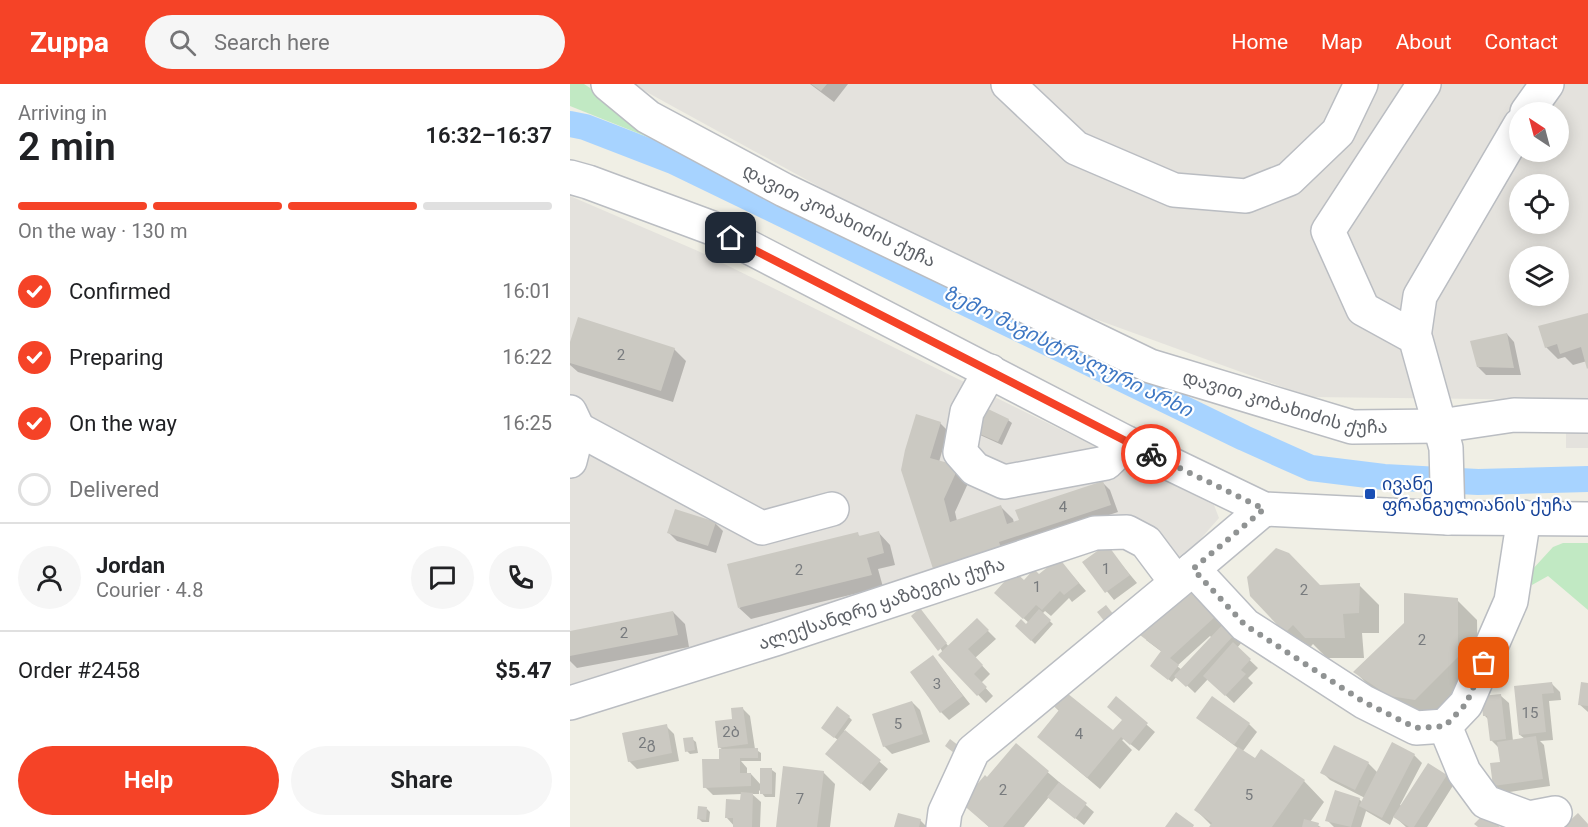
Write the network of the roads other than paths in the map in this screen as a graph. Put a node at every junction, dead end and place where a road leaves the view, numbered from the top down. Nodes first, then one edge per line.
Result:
1 (608, 84) edge
2 (1008, 84) edge
3 (1361, 84) edge
4 (1424, 84) edge
5 (1547, 84) edge
6 (1534, 102) edge
7 (1509, 144) edge
8 (570, 177) edge
9 (1414, 337) junction
10 (990, 371) junction
11 (1588, 416) edge
12 (574, 420) edge
13 (1443, 437) junction
14 (1127, 442) junction
15 (570, 460) edge
16 (1448, 506) junction
17 (832, 508) dead end
18 (1264, 509) junction
19 (1524, 517) junction
20 (1588, 519) edge
21 (1184, 575) junction
22 (570, 703) edge
23 (1445, 726) junction
24 (1555, 813) dead end
25 (953, 822) edge

1 - 13 street, დავით კობახიძის ქუჩა
2 - 3 street
4 - 9 street
5 - 6 street
7 - 9 street
8 - 10 street
9 - 13 street
10 - 14 street
10 - 14 street
11 - 13 street, დავით კობახიძის ქუჩა
12 - 15 street
12 - 17 street
13 - 16 street
14 - 18 street
16 - 18 street
16 - 19 street
18 - 21 street
19 - 20 street
19 - 23 street
21 - 22 street, ალექსანდრე ყაზბეგის ქუჩა
21 - 23 street
21 - 25 street
23 - 24 street

